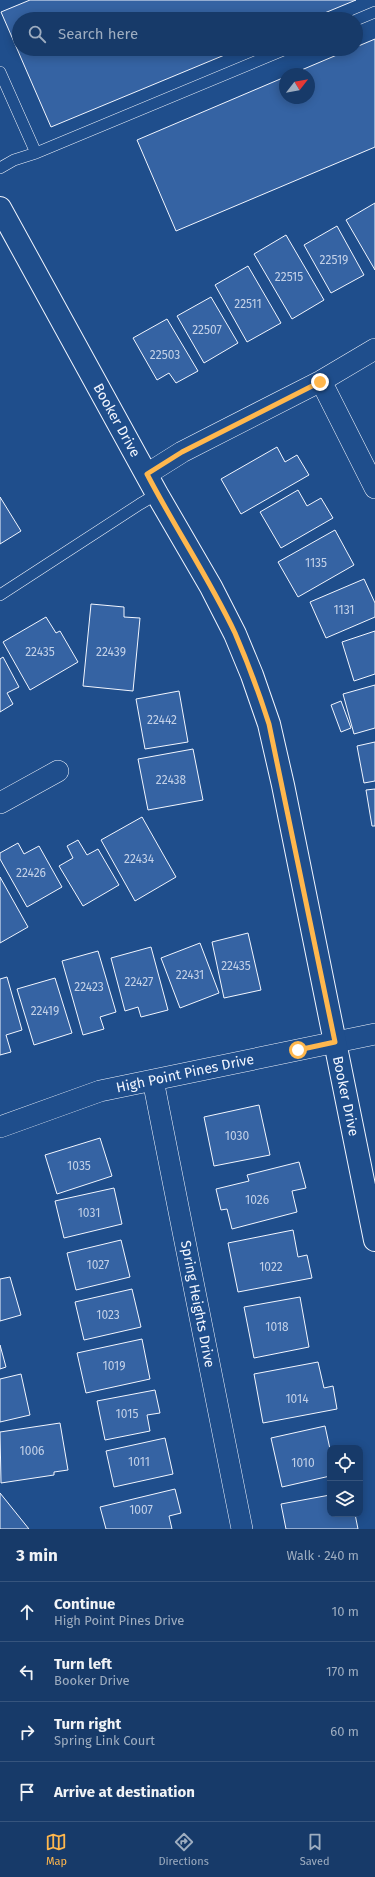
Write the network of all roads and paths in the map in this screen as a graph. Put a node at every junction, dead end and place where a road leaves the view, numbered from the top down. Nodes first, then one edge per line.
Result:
1 (375, 12) edge
2 (363, 17) edge
3 (269, 56) edge
4 (0, 72) edge
5 (36, 153) junction
6 (0, 168) edge
7 (3, 220) edge
8 (375, 349) edge
9 (320, 382) junction
10 (147, 474) junction
11 (375, 488) edge
12 (157, 494) junction
13 (0, 595) edge
14 (58, 771) dead end
15 (0, 803) edge
16 (375, 1034) edge
17 (335, 1042) junction
18 (153, 1080) junction
19 (0, 1127) edge
20 (375, 1240) edge
21 (242, 1529) edge

1 - 2 lane
3 - 5 lane
4 - 5 lane
5 - 6 lane
7 - 10 street, Booker Drive
8 - 9 street
9 - 10 street
9 - 11 street
10 - 12 street, Booker Drive
12 - 13 lane
12 - 17 street, Booker Drive
14 - 15 street
16 - 17 street, High Point Pines Drive
17 - 18 street, High Point Pines Drive
17 - 20 street, Booker Drive
18 - 19 street, High Point Pines Drive
18 - 21 street, Spring Heights Drive

